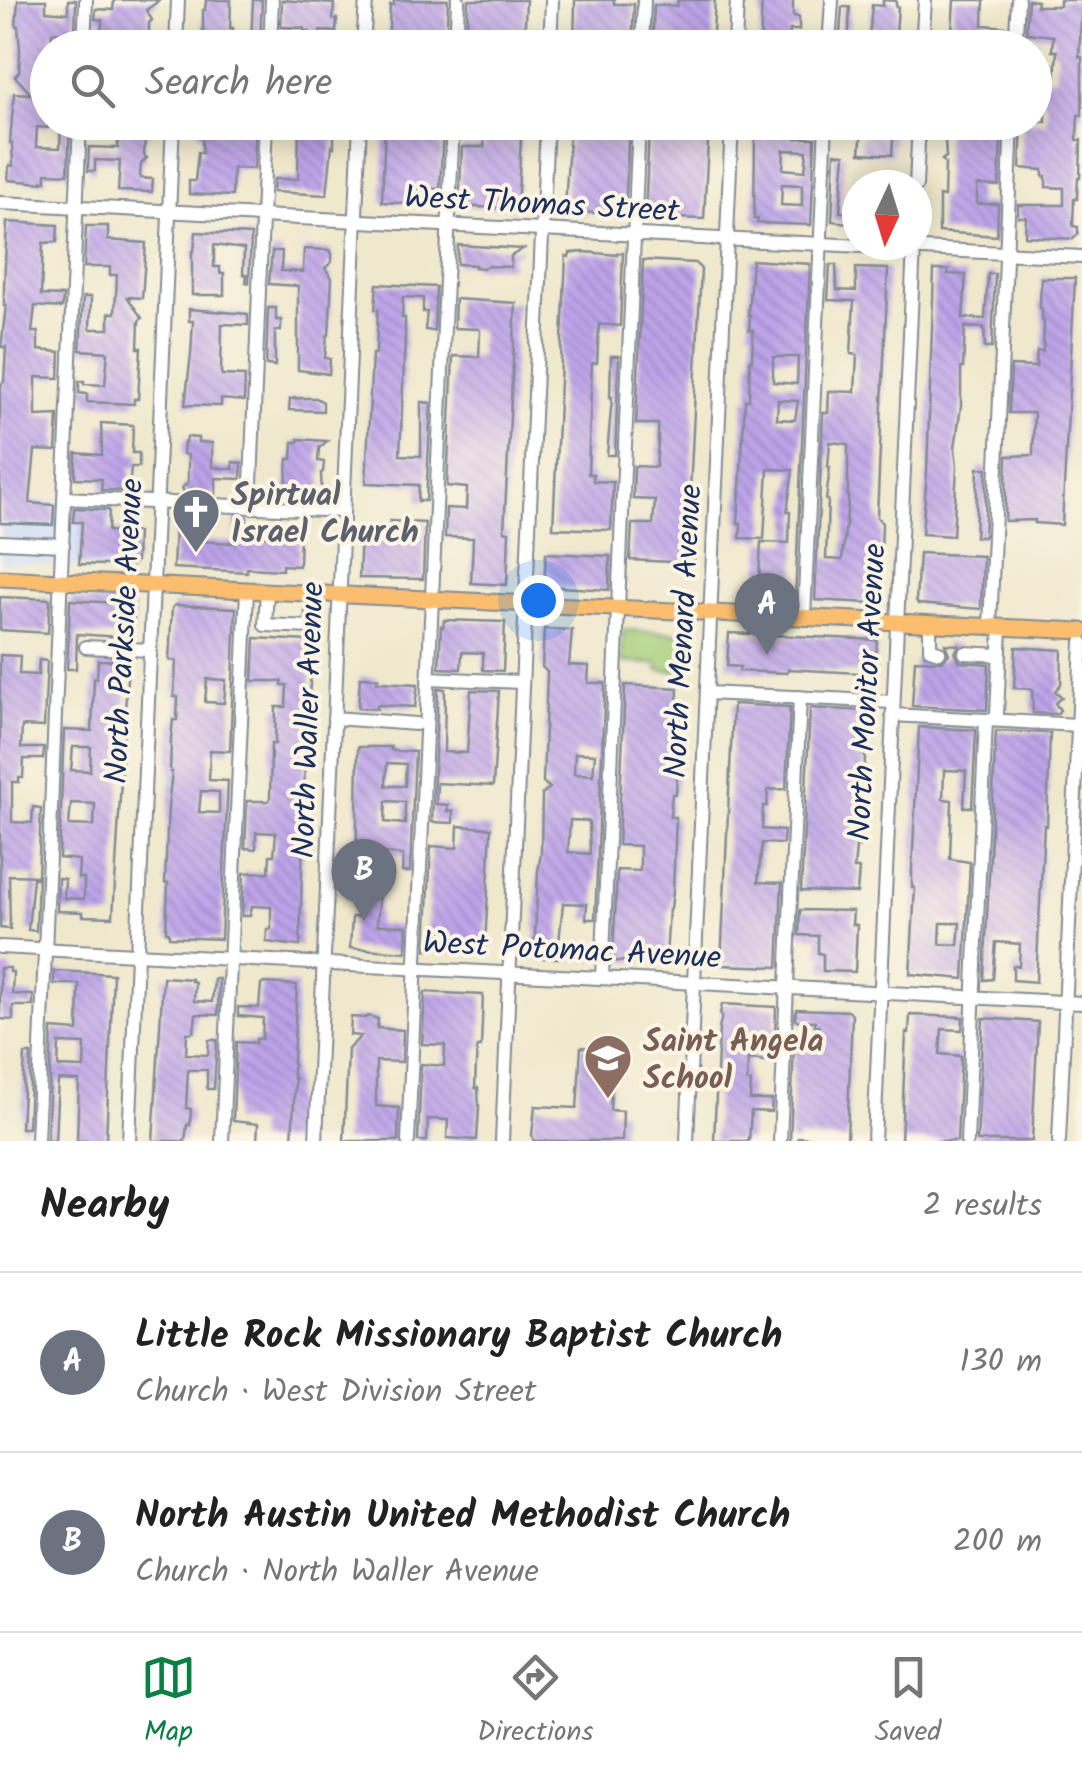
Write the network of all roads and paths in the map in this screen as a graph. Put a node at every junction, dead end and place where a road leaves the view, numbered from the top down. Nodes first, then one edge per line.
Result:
1 (86, 0) edge
2 (178, 0) edge
3 (272, 0) edge
4 (366, 0) edge
5 (458, 0) edge
6 (552, 0) edge
7 (644, 0) edge
8 (737, 0) edge
9 (832, 0) edge
10 (924, 0) edge
11 (1018, 0) edge
12 (85, 30) edge
13 (177, 30) edge
14 (271, 30) edge
15 (365, 30) edge
16 (457, 30) edge
17 (551, 30) edge
18 (643, 30) edge
19 (736, 30) edge
20 (831, 30) edge
21 (923, 30) edge
22 (1016, 30) edge
23 (79, 140) edge
24 (172, 140) edge
25 (265, 140) edge
26 (359, 140) edge
27 (453, 140) edge
28 (545, 140) edge
29 (638, 140) edge
30 (731, 140) edge
31 (825, 140) edge
32 (918, 140) edge
33 (1011, 140) edge
34 (917, 170) edge
35 (0, 203) edge
36 (76, 206) junction
37 (169, 212) junction
38 (262, 216) junction
39 (356, 221) junction
40 (449, 226) junction
41 (542, 230) junction
42 (634, 235) junction
43 (726, 240) junction
44 (821, 244) junction
45 (842, 245) edge
46 (932, 248) edge
47 (1006, 254) junction
48 (1082, 258) edge
49 (913, 260) edge
50 (64, 498) junction
51 (156, 502) junction
52 (250, 506) junction
53 (344, 511) junction
54 (0, 542) edge
55 (63, 545) junction
56 (0, 578) edge
57 (61, 581) junction
58 (153, 586) junction
59 (247, 590) junction
60 (267, 591) junction
61 (314, 594) junction
62 (340, 595) junction
63 (432, 599) junction
64 (524, 604) junction
65 (619, 608) junction
66 (711, 613) junction
67 (804, 618) junction
68 (896, 622) junction
69 (930, 624) junction
70 (996, 627) junction
71 (1082, 631) edge
72 (1082, 642) edge
73 (86, 647) dead end
74 (150, 650) junction
75 (939, 652) dead end
76 (966, 654) dead end
77 (1000, 655) junction
78 (428, 678) junction
79 (521, 682) junction
80 (707, 693) junction
81 (800, 697) junction
82 (893, 708) junction
83 (1080, 716) edge
84 (992, 717) junction
85 (334, 718) junction
86 (416, 724) dead end
87 (0, 947) edge
88 (46, 950) junction
89 (137, 954) junction
90 (230, 959) junction
91 (324, 964) junction
92 (416, 969) junction
93 (509, 974) junction
94 (602, 978) junction
95 (694, 983) junction
96 (787, 988) junction
97 (880, 993) junction
98 (973, 998) junction
99 (1065, 1002) junction
100 (1082, 1003) edge
101 (38, 1141) edge
102 (129, 1141) edge
103 (222, 1141) edge
104 (316, 1141) edge
105 (408, 1141) edge
106 (502, 1141) edge
107 (687, 1141) edge
108 (780, 1141) edge
109 (874, 1141) edge
110 (966, 1141) edge
111 (1059, 1141) edge

1 - 12 street
2 - 13 street
3 - 14 street
4 - 15 street
5 - 16 street
6 - 17 street
7 - 18 street
8 - 19 street
9 - 20 street
10 - 21 street
11 - 22 street
23 - 36 street
24 - 37 street, North Parkside Avenue
25 - 38 street
26 - 39 street, North Waller Avenue
27 - 40 street
28 - 41 street
29 - 42 street
30 - 43 street, North Menard Avenue
31 - 44 street
32 - 34 street
33 - 47 street
35 - 36 street, West Thomas Street
36 - 37 street, West Thomas Street
36 - 50 street
37 - 38 street, West Thomas Street
37 - 51 street, North Parkside Avenue
38 - 39 street, West Thomas Street
38 - 52 street
39 - 40 street, West Thomas Street
39 - 53 street, North Waller Avenue
40 - 41 street, West Thomas Street
40 - 63 street
41 - 42 street, West Thomas Street
41 - 64 street
42 - 43 street, West Thomas Street
42 - 65 street
43 - 44 street, West Thomas Street
43 - 66 street, North Menard Avenue
44 - 45 street, West Thomas Street
44 - 67 street
46 - 47 street, West Thomas Street
47 - 48 street, West Thomas Street
47 - 70 street
49 - 68 street, North Monitor Avenue
50 - 51 street
50 - 55 street
51 - 52 street
51 - 58 street, North Parkside Avenue
52 - 53 street
53 - 62 street, North Waller Avenue
54 - 55 street
55 - 57 street
56 - 57 main road
57 - 58 main road
57 - 88 street
58 - 59 main road
58 - 74 street, North Parkside Avenue
59 - 60 main road
59 - 90 street
60 - 61 main road
60 - 61 street
61 - 62 main road
62 - 63 main road
62 - 85 street, North Waller Avenue
63 - 64 main road
63 - 78 street
64 - 65 main road
64 - 79 street
65 - 66 main road
65 - 94 street
66 - 67 main road
66 - 80 street, North Menard Avenue
67 - 68 main road
68 - 69 main road
68 - 82 street, North Monitor Avenue
69 - 70 main road
69 - 75 street
70 - 71 main road
70 - 77 street
72 - 83 street
73 - 74 street
74 - 89 street, North Parkside Avenue
76 - 77 street
77 - 84 street
78 - 79 street
78 - 92 street
79 - 93 street
80 - 81 street
80 - 95 street, North Menard Avenue
81 - 82 street
81 - 96 street
82 - 84 street
82 - 97 street, North Monitor Avenue
83 - 84 street
83 - 99 street
84 - 98 street
85 - 86 street
85 - 91 street, North Waller Avenue
87 - 88 street, West Potomac Avenue
88 - 89 street, West Potomac Avenue
88 - 101 street
89 - 90 street, West Potomac Avenue
89 - 102 street, North Parkside Avenue
90 - 91 street, West Potomac Avenue
90 - 103 street
91 - 92 street, West Potomac Avenue
91 - 104 street, North Waller Avenue
92 - 93 street, West Potomac Avenue
92 - 105 street
93 - 94 street, West Potomac Avenue
93 - 106 street
94 - 95 street, West Potomac Avenue
95 - 96 street, West Potomac Avenue
95 - 107 street, North Menard Avenue
96 - 97 street, West Potomac Avenue
96 - 108 street
97 - 98 street, West Potomac Avenue
97 - 109 street, North Monitor Avenue
98 - 99 street, West Potomac Avenue
98 - 110 street
99 - 100 street, West Potomac Avenue
99 - 111 street

